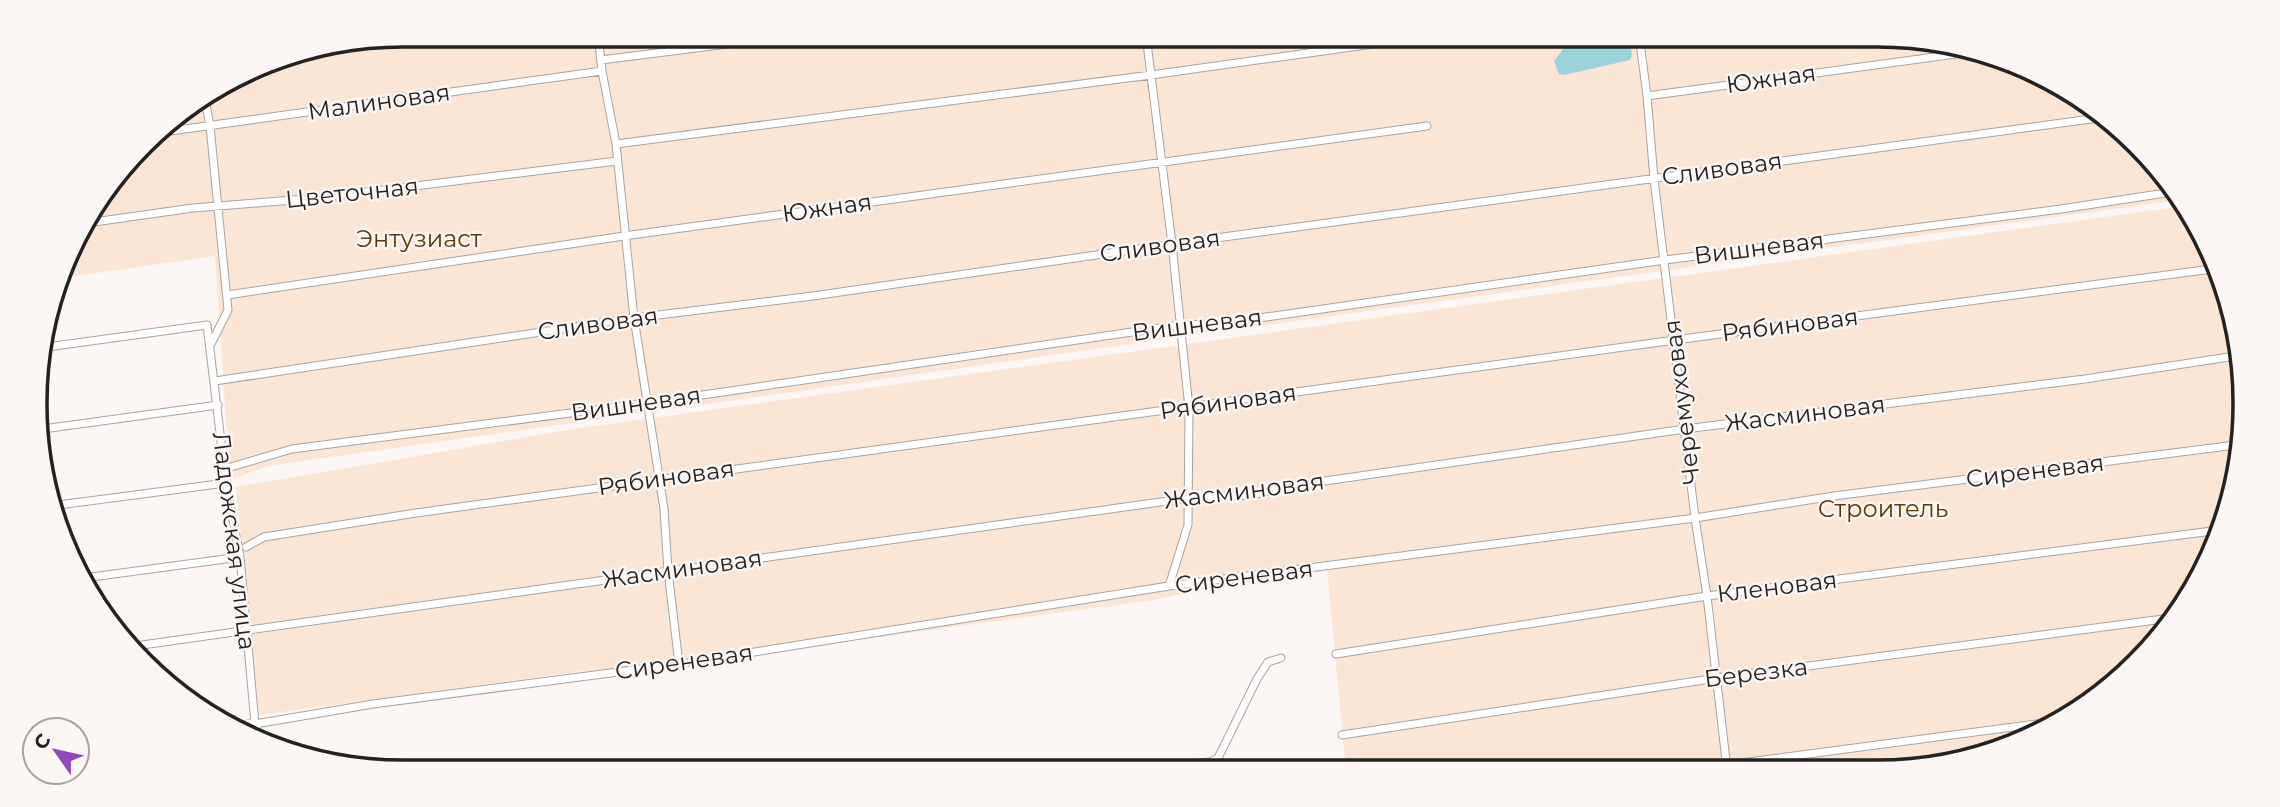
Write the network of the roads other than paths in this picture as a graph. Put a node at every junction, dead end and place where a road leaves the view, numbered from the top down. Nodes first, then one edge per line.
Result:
1 (599, 47) edge
2 (704, 47) edge
3 (1148, 47) edge
4 (1351, 47) edge
5 (1641, 47) edge
6 (1950, 55) edge
7 (601, 60) junction
8 (602, 71) junction
9 (1151, 75) junction
10 (1647, 96) junction
11 (207, 107) edge
12 (2090, 119) edge
13 (211, 126) junction
14 (1427, 126) dead end
15 (176, 131) edge
16 (616, 144) junction
17 (617, 161) junction
18 (1163, 162) junction
19 (1654, 179) junction
20 (2164, 193) edge
21 (218, 206) junction
22 (97, 222) edge
23 (624, 236) junction
24 (1172, 244) junction
25 (1665, 260) junction
26 (2207, 270) edge
27 (227, 295) junction
28 (634, 318) junction
29 (1180, 325) junction
30 (1675, 340) junction
31 (210, 345) junction
32 (52, 346) edge
33 (2230, 357) edge
34 (215, 381) junction
35 (648, 403) junction
36 (218, 405) junction
37 (1189, 408) junction
38 (48, 428) edge
39 (1685, 429) junction
40 (2230, 446) edge
41 (225, 469) junction
42 (660, 479) junction
43 (226, 483) junction
44 (1189, 498) junction
45 (62, 505) edge
46 (1695, 518) junction
47 (2209, 531) edge
48 (246, 547) dead end
49 (240, 557) junction
50 (668, 571) junction
51 (92, 577) edge
52 (1169, 586) junction
53 (1707, 596) junction
54 (2159, 620) edge
55 (246, 631) junction
56 (143, 645) edge
57 (1336, 654) dead end
58 (1281, 658) dead end
59 (679, 664) junction
60 (1717, 678) junction
61 (255, 724) junction
62 (250, 725) edge
63 (2030, 725) edge
64 (256, 728) edge
65 (1342, 735) dead end
66 (1214, 760) edge
67 (1725, 760) edge
68 (1777, 760) edge

1 - 7 street
2 - 7 street
3 - 9 street
4 - 9 street
5 - 10 street, Черемуховая
6 - 10 street, Южная
7 - 8 street
8 - 13 street, Малиновая
8 - 16 street
9 - 16 street
9 - 18 street
10 - 19 street, Черемуховая
11 - 13 street
12 - 19 street, Сливовая
13 - 15 street, Малиновая
13 - 21 street
14 - 18 street, Южная
16 - 17 street
17 - 21 street, Цветочная
17 - 23 street
18 - 23 street, Южная
18 - 24 street
19 - 24 street, Сливовая
19 - 25 street, Черемуховая
20 - 25 street, Вишневая
21 - 22 street, Цветочная
21 - 27 street
23 - 27 street, Южная
23 - 28 street
24 - 28 street, Сливовая
24 - 29 street
25 - 29 street, Вишневая
25 - 30 street, Черемуховая
26 - 30 street, Рябиновая
27 - 31 street
28 - 34 street, Сливовая
28 - 35 street
29 - 35 street, Вишневая
29 - 37 street
30 - 37 street, Рябиновая
30 - 39 street, Черемуховая
31 - 32 street, Ладожская улица
31 - 34 street, Ладожская улица
33 - 39 street, Жасминовая
34 - 36 street, Ладожская улица
35 - 41 street, Вишневая
35 - 42 street
36 - 38 street
36 - 41 street, Ладожская улица
37 - 42 street, Рябиновая
37 - 44 street
39 - 44 street, Жасминовая
39 - 46 street, Черемуховая
40 - 46 street, Сиреневая
41 - 43 street, Ладожская улица
42 - 48 street, Рябиновая
42 - 50 street
43 - 45 street
43 - 49 street, Ладожская улица
44 - 50 street, Жасминовая
44 - 52 street
46 - 52 street, Сиреневая
46 - 53 street, Черемуховая
47 - 53 street, Кленовая
49 - 51 street
49 - 55 street, Ладожская улица
50 - 55 street, Жасминовая
50 - 59 street
52 - 59 street, Сиреневая
53 - 57 street, Кленовая
53 - 60 street, Черемуховая
54 - 60 street, Березка
55 - 56 street, Жасминовая
55 - 61 street, Ладожская улица
58 - 66 street
59 - 61 street, Сиреневая
60 - 65 street, Березка
60 - 67 street, Черемуховая
61 - 62 main road
61 - 64 main road, Ладожская улица
63 - 68 street

